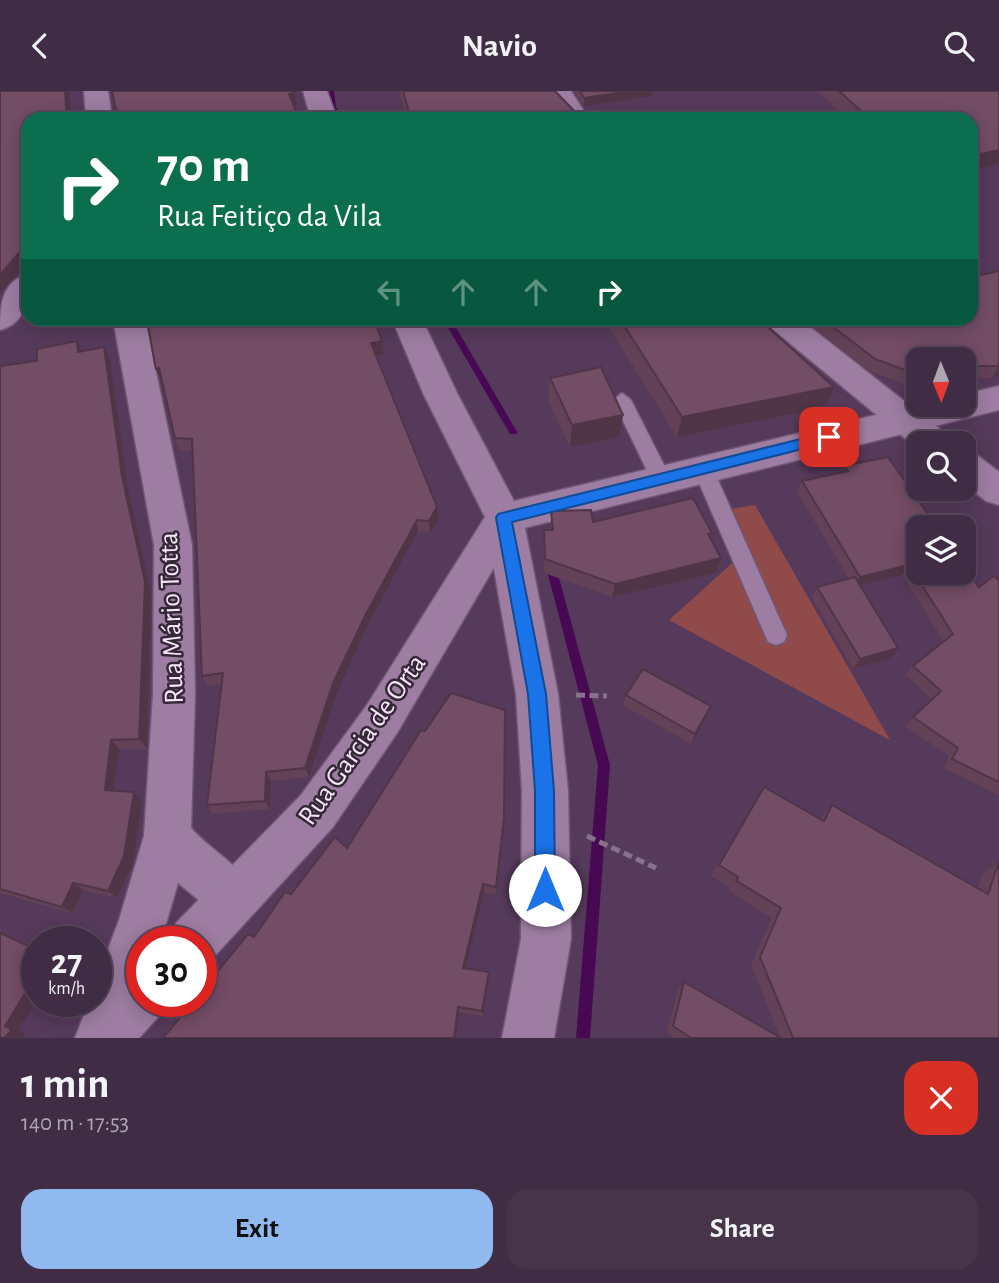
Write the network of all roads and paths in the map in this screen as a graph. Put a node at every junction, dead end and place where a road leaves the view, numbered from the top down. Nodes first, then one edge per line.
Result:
1 (96, 91) edge
2 (316, 91) edge
3 (559, 91) edge
4 (98, 112) edge
5 (322, 112) edge
6 (572, 112) edge
7 (130, 326) edge
8 (410, 326) edge
9 (789, 326) edge
10 (999, 398) edge
11 (622, 400) dead end
12 (902, 419) junction
13 (918, 431) edge
14 (703, 469) junction
15 (976, 474) edge
16 (661, 479) junction
17 (999, 491) edge
18 (504, 518) junction
19 (776, 635) dead end
20 (566, 695) dead end
21 (607, 696) dead end
22 (574, 830) dead end
23 (167, 836) junction
24 (656, 868) dead end
25 (234, 898) junction
26 (208, 926) edge
27 (126, 1013) edge
28 (102, 1038) edge
29 (528, 1038) edge

1 - 4 street
2 - 5 street
3 - 6 street
7 - 23 street, Rua Mário Totta
8 - 18 street
9 - 12 street
10 - 12 street
11 - 16 lane
12 - 13 street
12 - 14 street
14 - 16 street
14 - 19 lane
15 - 17 street
16 - 18 street
18 - 25 street, Rua Garcia de Orta
18 - 29 street
20 - 21 path
22 - 24 path
23 - 25 street
23 - 28 street, Rua Mário Totta
25 - 26 street, Rua Garcia de Orta
27 - 28 street

